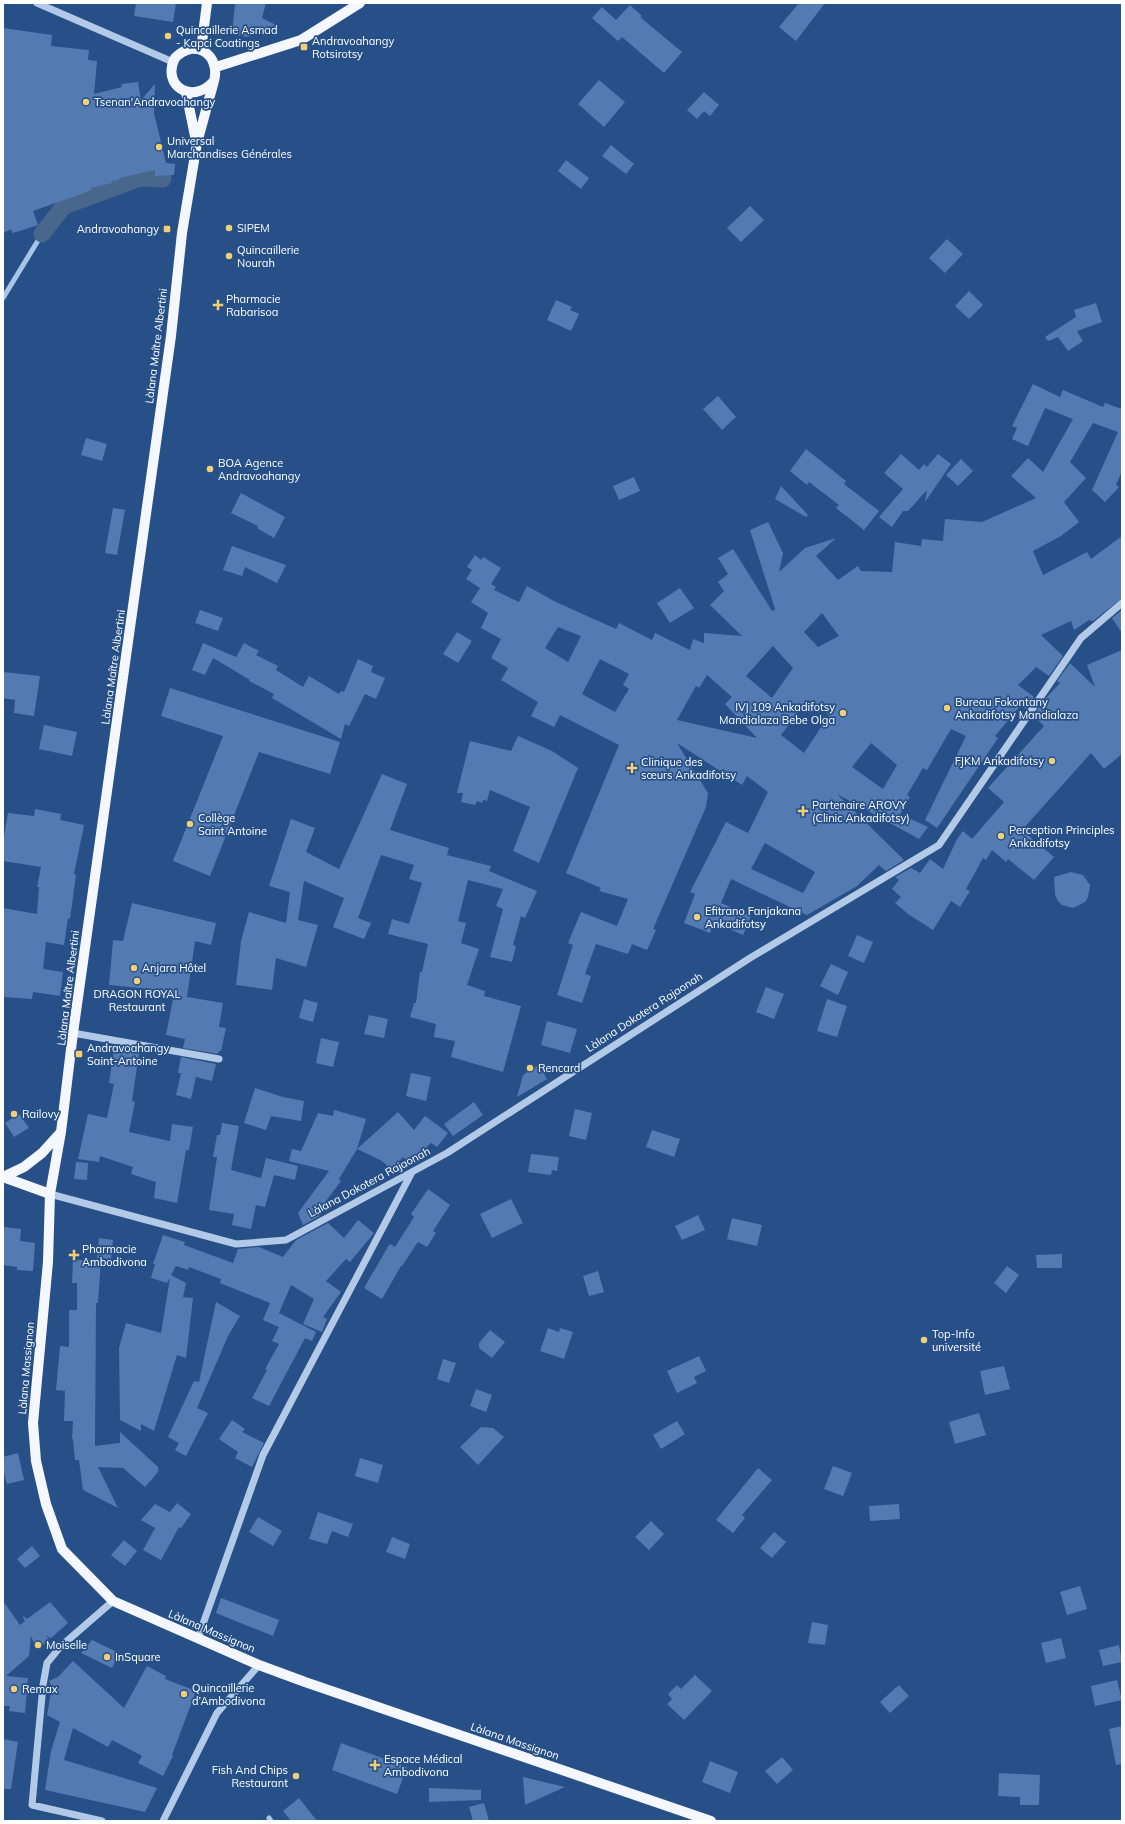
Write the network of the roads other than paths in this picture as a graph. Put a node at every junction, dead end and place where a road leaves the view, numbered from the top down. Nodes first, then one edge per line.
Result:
1 (37, 3) edge
2 (207, 3) edge
3 (360, 3) edge
4 (201, 50) junction
5 (173, 62) junction
6 (216, 67) junction
7 (214, 81) junction
8 (186, 92) junction
9 (197, 143) junction
10 (1122, 603) edge
11 (74, 1033) junction
12 (219, 1059) dead end
13 (62, 1132) junction
14 (412, 1172) junction
15 (3, 1177) edge
16 (50, 1194) junction
17 (113, 1601) junction
18 (198, 1638) junction
19 (259, 1664) junction
20 (102, 1821) edge
21 (163, 1821) edge
22 (711, 1821) edge

1 - 5 street
2 - 4 main road
3 - 6 main road
4 - 5 main road
4 - 6 main road
5 - 8 main road
6 - 7 main road
7 - 8 main road
7 - 9 main road, Làlana Maître Albertini
8 - 9 main road, Làlana Maître Albertini
9 - 11 main road, Làlana Maître Albertini
10 - 14 street, Làlana Dokotera Rajaonah
11 - 12 street
11 - 13 main road, Làlana Maître Albertini
13 - 15 main road
13 - 16 main road, Làlana Maître Albertini
14 - 16 street, Làlana Dokotera Rajaonah
14 - 18 street
15 - 16 main road
16 - 17 main road, Làlana Massignon
17 - 18 main road, Làlana Massignon
17 - 20 street
18 - 19 main road, Làlana Massignon
19 - 21 street
19 - 22 main road, Làlana Massignon

